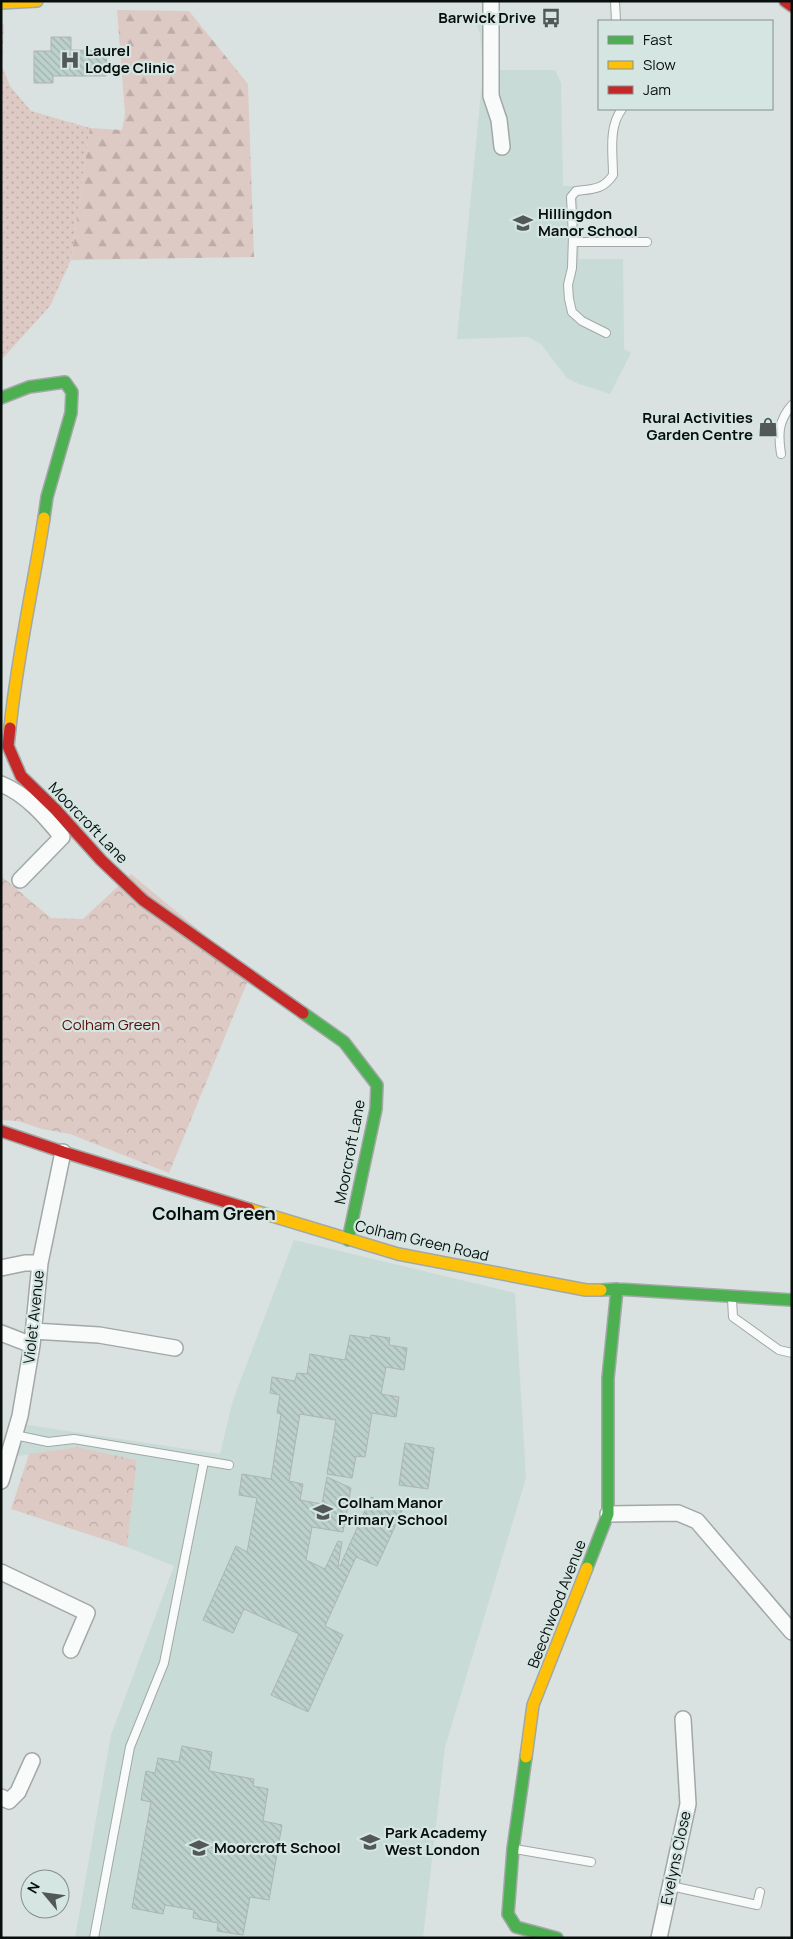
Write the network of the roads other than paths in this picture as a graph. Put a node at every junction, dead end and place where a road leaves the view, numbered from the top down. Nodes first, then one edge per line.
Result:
1 (37, 1) edge
2 (491, 1) edge
3 (615, 1) edge
4 (785, 1) edge
5 (1, 3) edge
6 (792, 6) edge
7 (616, 20) edge
8 (621, 110) edge
9 (502, 147) dead end
10 (573, 242) junction
11 (647, 242) dead end
12 (606, 332) dead end
13 (1, 398) edge
14 (792, 405) edge
15 (781, 454) dead end
16 (1, 784) edge
17 (20, 880) dead end
18 (1, 1131) edge
19 (63, 1152) junction
20 (348, 1240) junction
21 (40, 1263) junction
22 (1, 1268) edge
23 (617, 1289) junction
24 (732, 1295) junction
25 (792, 1300) edge
26 (1, 1333) edge
27 (33, 1338) junction
28 (176, 1348) dead end
29 (792, 1353) edge
30 (15, 1435) junction
31 (204, 1461) junction
32 (228, 1465) dead end
33 (1, 1482) edge
34 (608, 1514) junction
35 (1, 1572) edge
36 (792, 1632) edge
37 (71, 1650) dead end
38 (682, 1719) dead end
39 (32, 1761) dead end
40 (1, 1797) edge
41 (513, 1849) junction
42 (591, 1862) dead end
43 (671, 1886) junction
44 (760, 1892) dead end
45 (94, 1938) edge
46 (557, 1938) edge
47 (659, 1938) edge

1 - 5 street
2 - 9 street
3 - 7 lane
4 - 6 street
8 - 10 lane
10 - 11 lane
10 - 12 lane
13 - 20 street, Moorcroft Lane
14 - 15 lane
16 - 17 street
18 - 19 street, Colham Green Road
19 - 20 street, Colham Green Road
19 - 21 street, Violet Avenue
20 - 23 street, Colham Green Road
21 - 22 street
21 - 27 street, Violet Avenue
23 - 24 street, Colham Green Road
23 - 34 street, Beechwood Avenue
24 - 25 street, Colham Green Road
24 - 29 lane
26 - 27 street
27 - 28 street
27 - 30 street, Violet Avenue
30 - 31 lane
30 - 33 street, Violet Avenue
31 - 32 lane
31 - 45 lane
34 - 36 street
34 - 41 street, Beechwood Avenue
35 - 37 street
38 - 43 street, Evelyns Close
39 - 40 street
41 - 42 lane
41 - 46 street, Beechwood Avenue
43 - 44 lane
43 - 47 street, Evelyns Close

